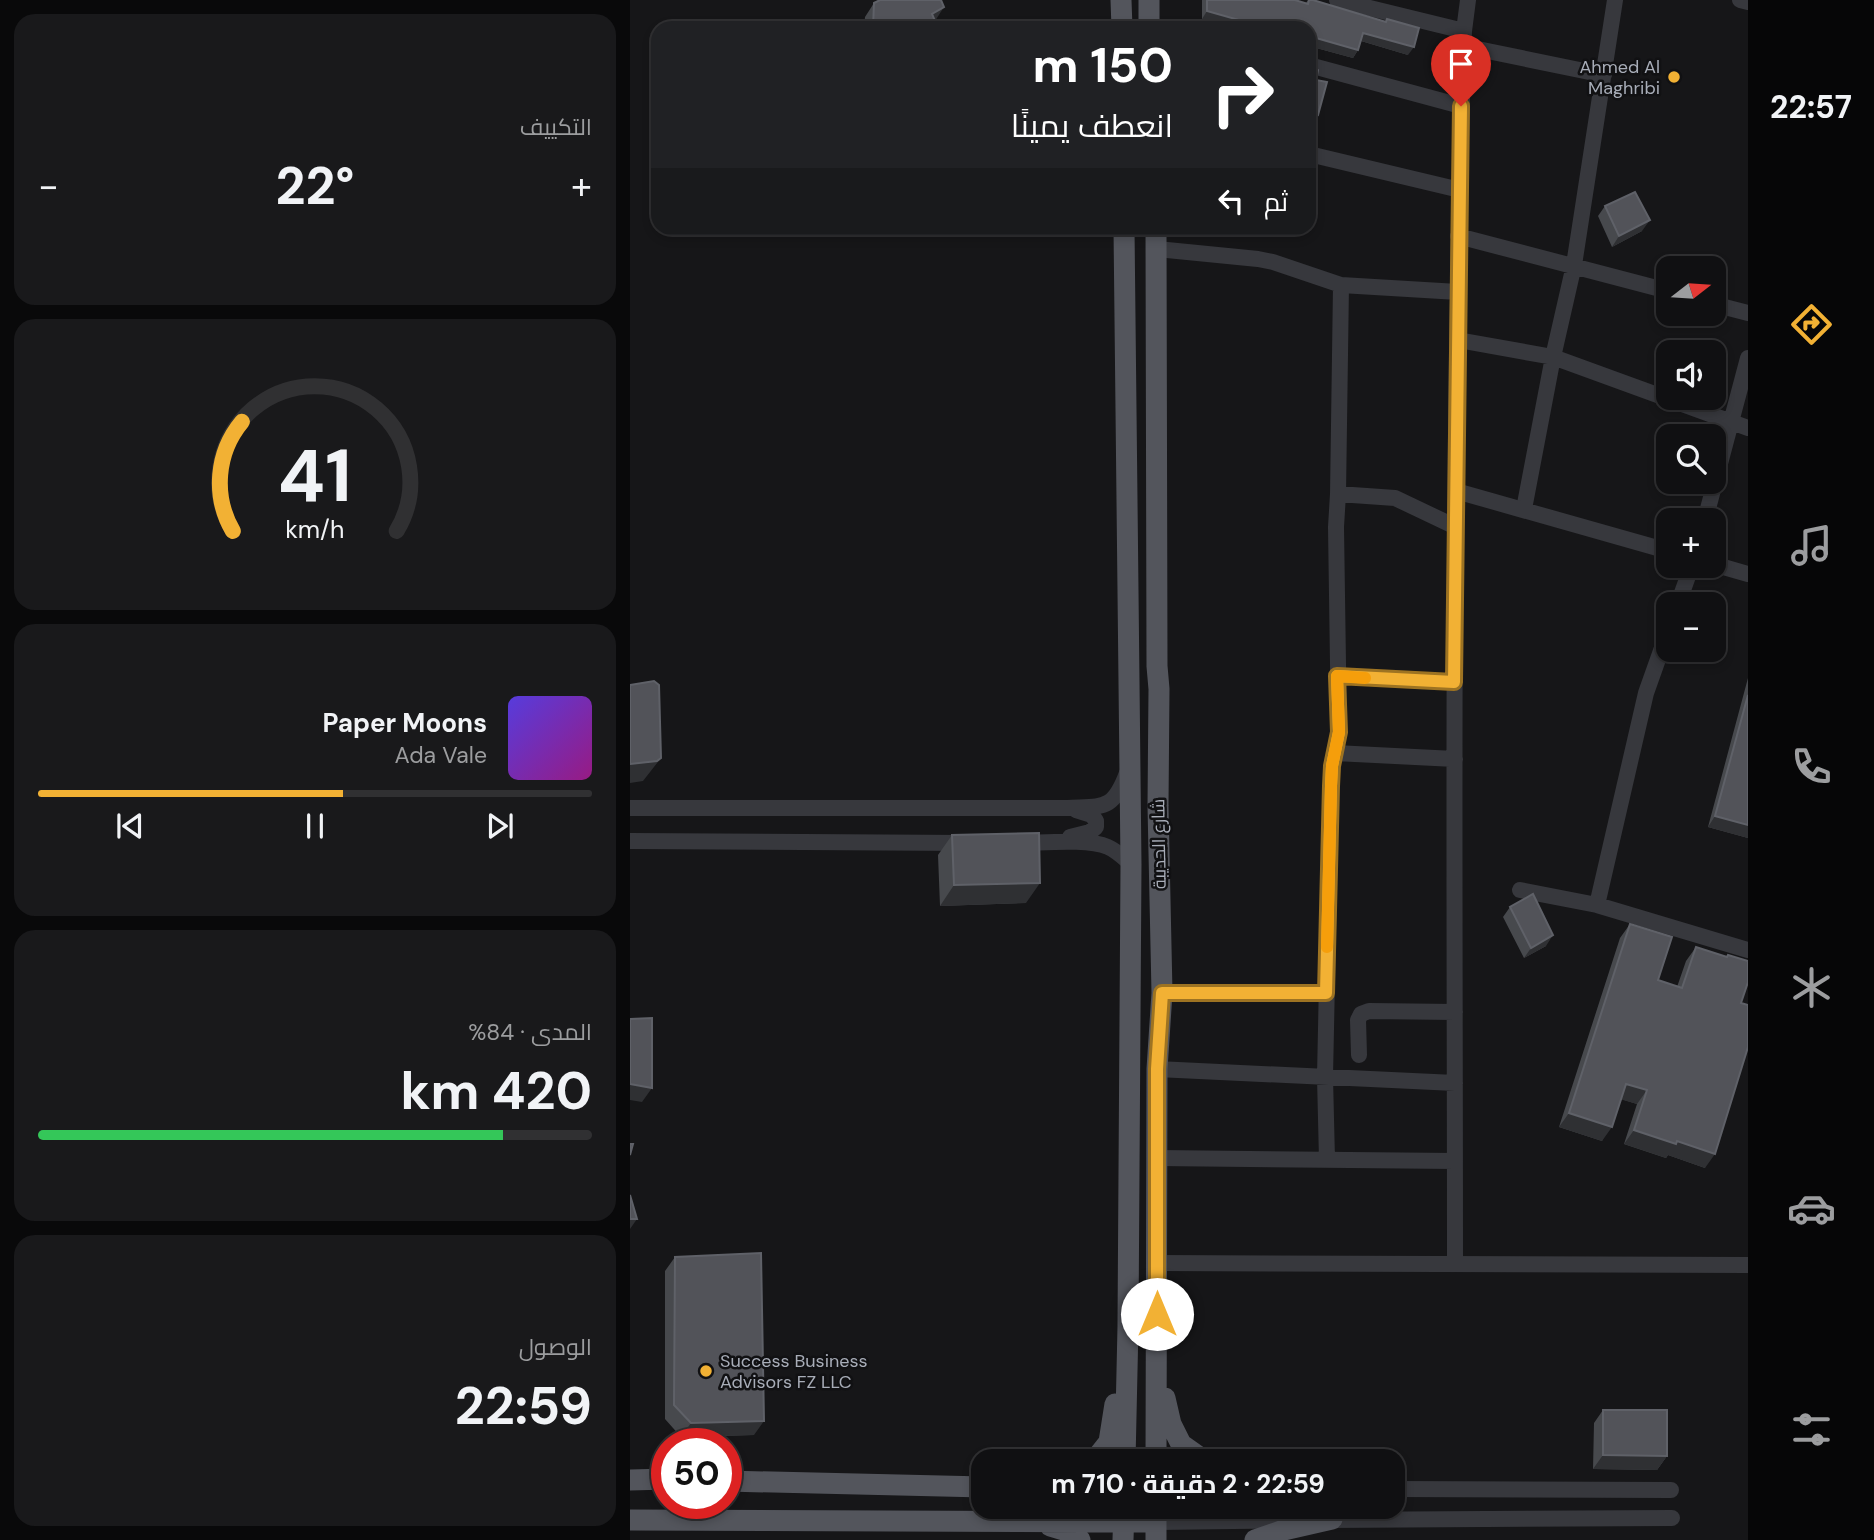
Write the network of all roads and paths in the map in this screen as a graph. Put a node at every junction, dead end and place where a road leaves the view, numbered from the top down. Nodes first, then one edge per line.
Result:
1 (1121, 0) edge
2 (1149, 0) edge
3 (1336, 0) edge
4 (1468, 0) edge
5 (1615, 0) edge
6 (1740, 0) edge
7 (1748, 2) edge
8 (1122, 21) edge
9 (1149, 21) edge
10 (1463, 38) junction
11 (1316, 67) edge
12 (1604, 75) junction
13 (1461, 106) junction
14 (1316, 156) edge
15 (1460, 190) junction
16 (1124, 235) edge
17 (1156, 235) edge
18 (1458, 236) junction
19 (1157, 249) junction
20 (1574, 265) junction
21 (1341, 285) junction
22 (1656, 288) edge
23 (1458, 292) junction
24 (1726, 307) edge
25 (1748, 313) edge
26 (1458, 340) junction
27 (1553, 357) junction
28 (1748, 358) edge
29 (1730, 423) junction
30 (1748, 428) edge
31 (1456, 491) junction
32 (1338, 494) junction
33 (1707, 508) edge
34 (1524, 509) junction
35 (1456, 527) junction
36 (1656, 548) edge
37 (1726, 568) edge
38 (1748, 575) edge
39 (1657, 662) edge
40 (1337, 676) junction
41 (1454, 682) junction
42 (1335, 753) junction
43 (1455, 759) junction
44 (1130, 767) junction
45 (630, 807) edge
46 (1067, 808) junction
47 (630, 841) edge
48 (978, 843) edge
49 (1006, 843) edge
50 (1048, 843) junction
51 (1131, 864) junction
52 (1520, 890) dead end
53 (1597, 905) junction
54 (1748, 950) edge
55 (1162, 993) junction
56 (1326, 993) junction
57 (1455, 1012) junction
58 (1359, 1055) dead end
59 (1157, 1069) junction
60 (1325, 1077) junction
61 (1455, 1083) junction
62 (1157, 1158) junction
63 (1327, 1160) junction
64 (1455, 1161) junction
65 (1157, 1263) junction
66 (1455, 1264) junction
67 (1748, 1265) edge
68 (1128, 1326) junction
69 (1157, 1364) junction
70 (1103, 1449) edge
71 (1125, 1449) edge
72 (1156, 1449) edge
73 (1188, 1449) edge
74 (651, 1479) edge
75 (630, 1480) edge
76 (742, 1480) edge
77 (835, 1483) junction
78 (971, 1486) edge
79 (1405, 1489) edge
80 (1567, 1490) junction
81 (1671, 1490) dead end
82 (1405, 1514) edge
83 (1672, 1518) dead end
84 (1339, 1519) edge
85 (1568, 1519) junction
86 (630, 1520) edge
87 (816, 1520) junction
88 (1332, 1520) junction
89 (1035, 1521) junction
90 (1123, 1523) edge
91 (1156, 1523) edge
92 (1080, 1540) edge
93 (1255, 1540) edge

1 - 8 main road
2 - 9 main road
3 - 10 street
4 - 10 street
5 - 12 street
6 - 7 street
10 - 12 street
10 - 13 street
11 - 13 street
12 - 20 street
13 - 15 street
14 - 15 street
15 - 18 street
16 - 44 main road, شارع الحديبة
17 - 19 main road, شارع الحديبة
18 - 20 street
18 - 23 street
19 - 21 street
19 - 55 main road, شارع الحديبة
20 - 22 street
20 - 27 street
21 - 23 street
21 - 32 street
23 - 26 street
24 - 25 street
26 - 27 street
26 - 31 street
27 - 29 street
27 - 34 street
28 - 29 street
29 - 30 street
29 - 33 street
31 - 34 street
31 - 35 street
32 - 35 street
32 - 40 street
34 - 36 street
35 - 41 street
37 - 38 street
39 - 53 street
40 - 41 street
40 - 42 street
41 - 43 street
42 - 43 street
42 - 56 street
43 - 57 street
44 - 46 street
44 - 51 main road, شارع الحديبة
45 - 46 street
46 - 50 street
47 - 48 street
49 - 50 street
50 - 51 street
51 - 68 main road, شارع الحديبة
52 - 53 street
53 - 54 street
55 - 56 street
55 - 59 main road, شارع الحديبة
56 - 60 street
57 - 58 street
57 - 61 street
59 - 60 street
59 - 62 main road, شارع الحديبة
60 - 61 street
60 - 63 street
61 - 64 street
62 - 63 street
62 - 65 main road, شارع الحديبة
63 - 64 street
64 - 66 street
65 - 66 street
65 - 69 main road, شارع الحديبة
66 - 67 street
68 - 70 main road
68 - 71 main road, شارع الحديبة
69 - 72 main road, شارع الحديبة
69 - 73 main road
74 - 75 main road
76 - 77 main road
77 - 78 main road
77 - 87 main road
79 - 80 street
80 - 81 street
80 - 85 street
82 - 85 street
83 - 85 street
84 - 88 street
86 - 87 main road
87 - 89 main road
88 - 91 street
88 - 93 main road
89 - 90 main road
89 - 92 main road
90 - 91 main road

